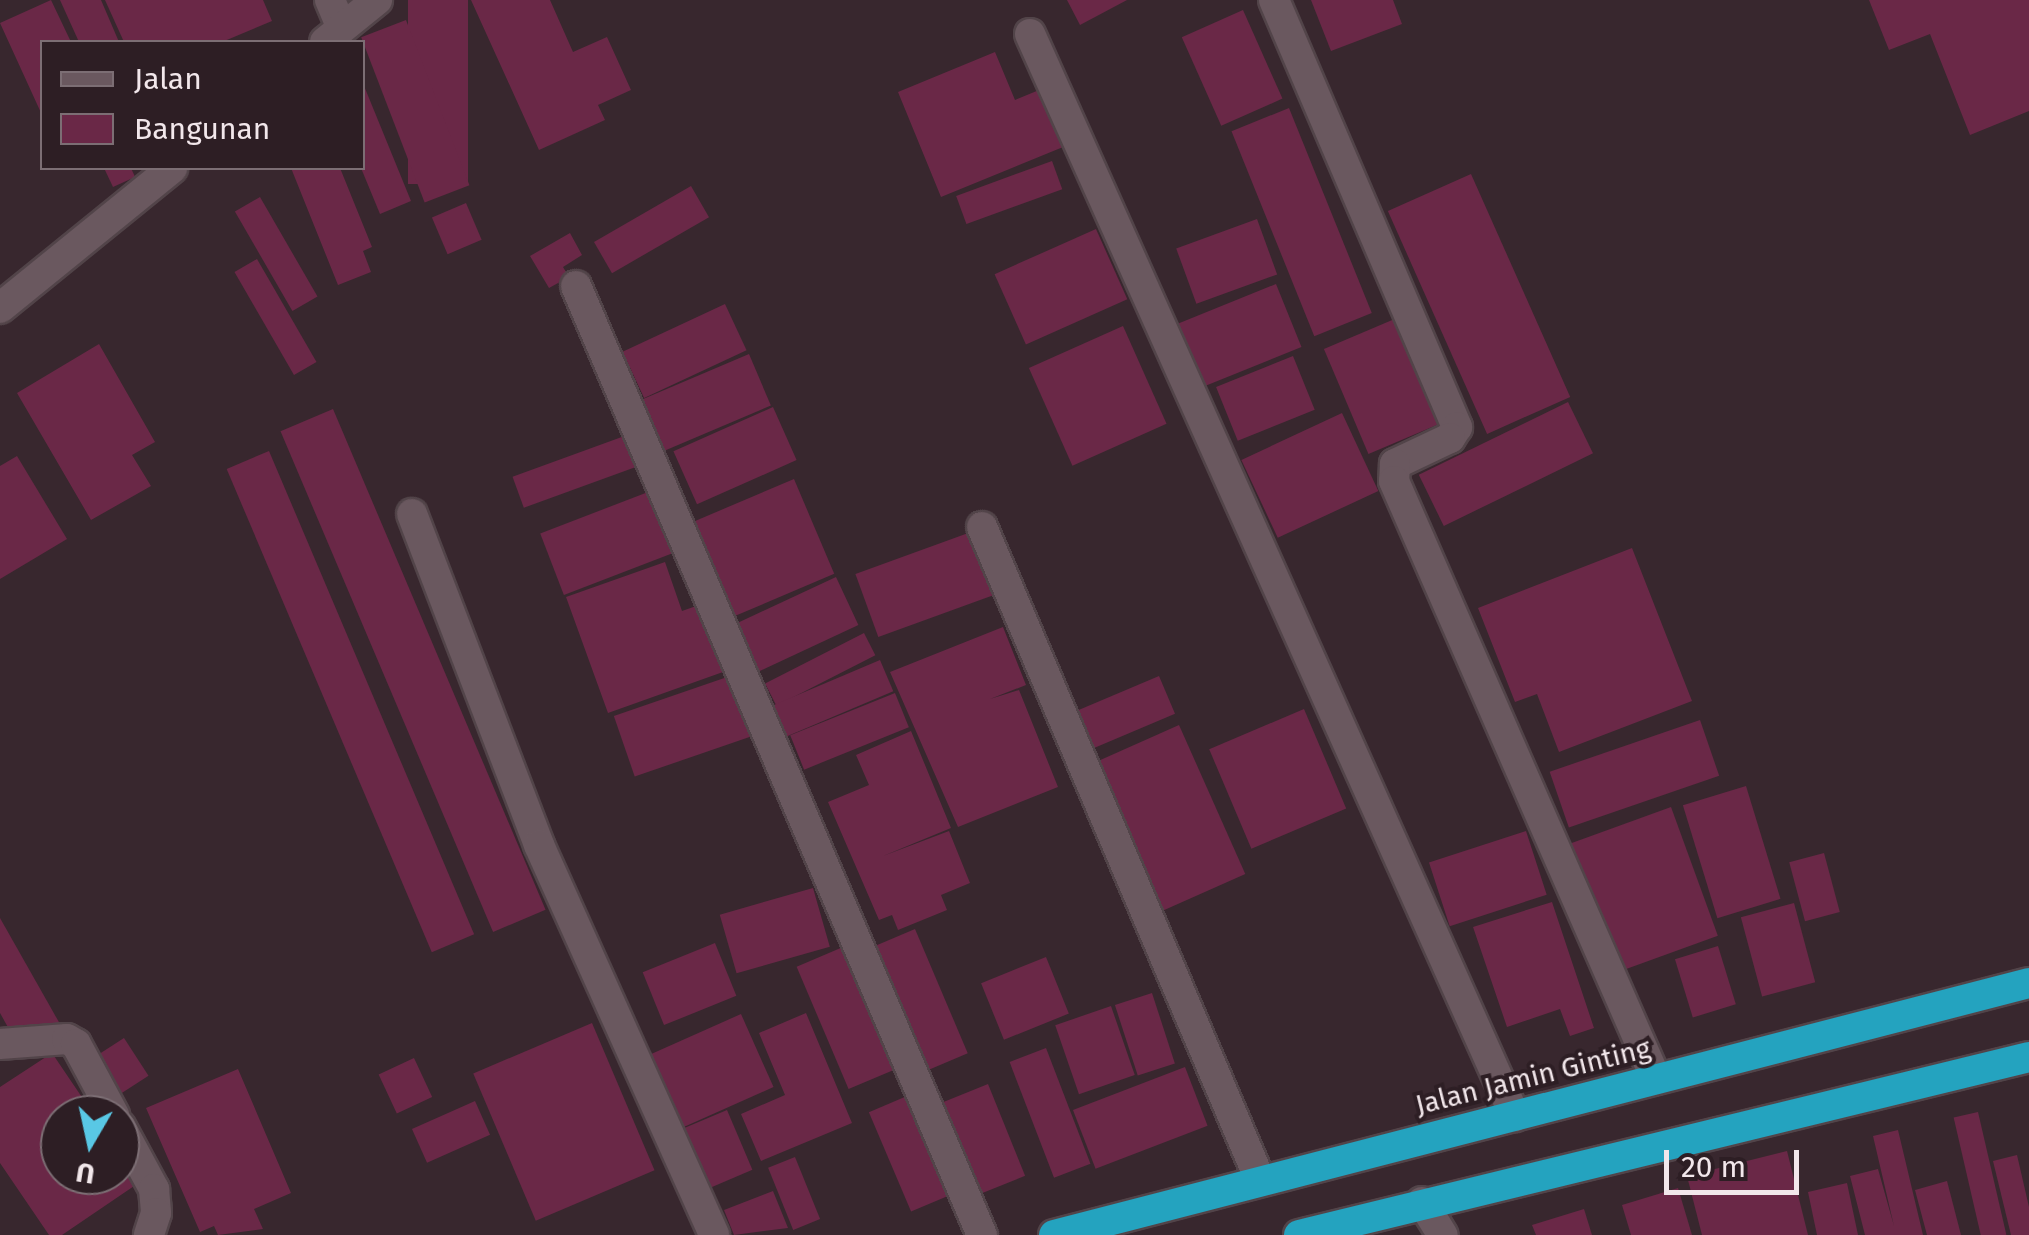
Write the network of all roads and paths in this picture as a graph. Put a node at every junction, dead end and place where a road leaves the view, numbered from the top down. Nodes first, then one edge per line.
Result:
1 (377, 0) edge
2 (1274, 0) edge
3 (332, 24) edge
4 (1030, 34) dead end
5 (170, 170) edge
6 (576, 286) dead end
7 (0, 308) edge
8 (412, 514) dead end
9 (982, 527) dead end
10 (2029, 983) edge
11 (0, 1044) edge
12 (2029, 1057) edge
13 (1656, 1079) junction
14 (103, 1095) edge
15 (1515, 1116) junction
16 (140, 1163) edge
17 (1260, 1180) junction
18 (1422, 1202) junction
19 (148, 1235) edge
20 (714, 1235) edge
21 (982, 1235) edge
22 (1054, 1235) edge
23 (1300, 1235) edge
24 (1443, 1235) edge

1 - 3 street
2 - 13 street
4 - 15 street
5 - 7 street
6 - 21 street
8 - 20 street
9 - 17 street
10 - 13 highway, Jalan Jamin Ginting
11 - 14 street
12 - 18 highway
13 - 15 highway, Jalan Jamin Ginting
15 - 17 highway, Jalan Jamin Ginting
16 - 19 street
17 - 22 highway, Jalan Jamin Ginting
18 - 23 highway
18 - 24 street

